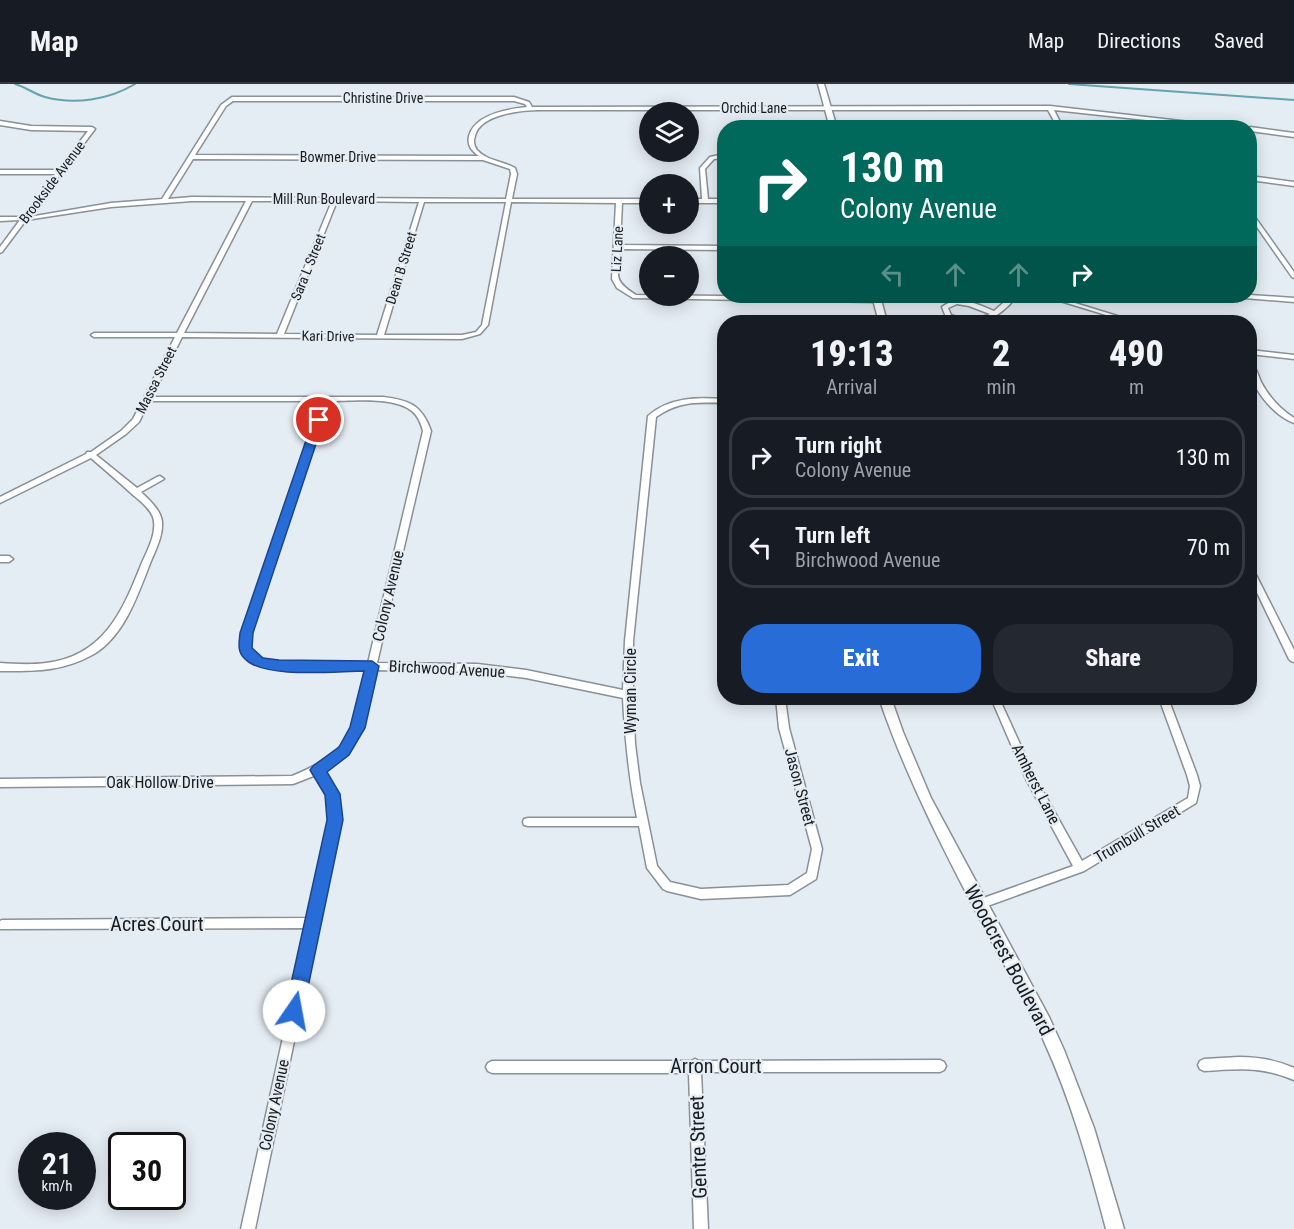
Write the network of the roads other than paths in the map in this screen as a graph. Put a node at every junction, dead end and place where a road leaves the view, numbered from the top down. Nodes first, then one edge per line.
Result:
1 (821, 84) edge
2 (530, 108) junction
3 (829, 108) junction
4 (1050, 108) junction
5 (832, 120) edge
6 (1057, 120) edge
7 (1163, 120) edge
8 (0, 123) edge
9 (1257, 130) edge
10 (1294, 135) edge
11 (191, 157) junction
12 (717, 157) edge
13 (484, 158) junction
14 (0, 172) edge
15 (59, 172) junction
16 (1257, 179) edge
17 (1294, 184) edge
18 (250, 199) junction
19 (165, 200) junction
20 (335, 200) junction
21 (422, 200) junction
22 (508, 200) junction
23 (619, 201) junction
24 (639, 201) edge
25 (699, 201) edge
26 (705, 201) junction
27 (717, 201) edge
28 (25, 218) junction
29 (0, 219) edge
30 (1257, 224) edge
31 (617, 247) junction
32 (717, 248) edge
33 (0, 251) edge
34 (1294, 276) edge
35 (717, 297) edge
36 (1257, 297) edge
37 (1294, 300) edge
38 (953, 303) edge
39 (966, 303) edge
40 (1007, 303) edge
41 (1070, 303) edge
42 (996, 314) junction
43 (948, 315) edge
44 (993, 315) edge
45 (1111, 315) edge
46 (94, 334) dead end
47 (178, 335) junction
48 (280, 335) junction
49 (381, 336) junction
50 (1257, 353) edge
51 (1294, 357) edge
52 (1257, 380) edge
53 (147, 399) junction
54 (326, 399) junction
55 (717, 400) edge
56 (1294, 421) edge
57 (90, 454) junction
58 (160, 478) dead end
59 (135, 492) junction
60 (0, 500) edge
61 (1257, 585) edge
62 (1294, 659) edge
63 (372, 666) junction
64 (0, 667) edge
65 (628, 694) junction
66 (781, 705) edge
67 (887, 705) edge
68 (998, 705) edge
69 (1166, 705) edge
70 (318, 770) junction
71 (0, 783) edge
72 (528, 822) dead end
73 (642, 822) junction
74 (1080, 868) junction
75 (812, 876) joint
76 (979, 904) junction
77 (313, 923) junction
78 (2, 925) dead end
79 (695, 1065) junction
80 (1204, 1065) dead end
81 (940, 1066) dead end
82 (492, 1067) dead end
83 (1294, 1074) edge
84 (248, 1229) edge
85 (701, 1229) edge
86 (1114, 1229) edge

1 - 3 street
2 - 3 street, Orchid Lane
2 - 11 street, Christine Drive
2 - 13 street, Orchid Lane
3 - 4 street, Orchid Lane
3 - 5 street
4 - 6 street
4 - 7 street, Orchid Lane
8 - 15 street, Brookside Avenue
9 - 10 street
11 - 13 street, Bowmer Drive
11 - 19 street
12 - 26 street
13 - 22 street
14 - 15 street
15 - 28 street, Brookside Avenue
16 - 17 street
18 - 19 street, Mill Run Boulevard
18 - 20 street, Mill Run Boulevard
18 - 47 street, Massa Street
19 - 28 street, Mill Run Boulevard
20 - 21 street, Mill Run Boulevard
20 - 48 street, Sara L Street
21 - 22 street, Mill Run Boulevard
21 - 49 street, Dean B Street
22 - 23 street, Mill Run Boulevard
22 - 49 street, Kari Drive
23 - 24 street, Mill Run Boulevard
23 - 31 street, Liz Lane
25 - 26 street
26 - 27 street
28 - 29 street, Mill Run Boulevard
28 - 33 street, Brookside Avenue
30 - 34 street
31 - 32 street
31 - 35 street, Liz Lane
36 - 37 street
38 - 43 street
39 - 42 street
40 - 42 street
41 - 45 street
42 - 44 street
46 - 47 street, Kari Drive
47 - 48 street, Kari Drive
47 - 53 street, Massa Street
48 - 49 street, Kari Drive
50 - 51 street
52 - 56 street
53 - 54 street
53 - 57 street, Massa Street
54 - 63 street, Colony Avenue
54 - 63 street, Birchwood Avenue
55 - 65 street, Wyman Circle
57 - 59 street
57 - 60 street, Massa Street
58 - 59 street
59 - 64 street
61 - 62 street
63 - 65 street, Birchwood Avenue
63 - 70 street, Colony Avenue
65 - 73 street, Wyman Circle
66 - 75 street, Jason Street
67 - 76 street, Woodcrest Boulevard
68 - 74 street, Amherst Lane
69 - 74 street, Trumbull Street
70 - 71 street, Oak Hollow Drive
70 - 77 street, Colony Avenue
72 - 73 street
73 - 75 street, Wyman Circle
74 - 76 street, Trumbull Street
76 - 86 street, Woodcrest Boulevard
77 - 78 street, Acres Court
77 - 84 street, Colony Avenue
79 - 81 street, Arron Court
79 - 82 street, Arron Court
79 - 85 street, Gentre Street
80 - 83 street

